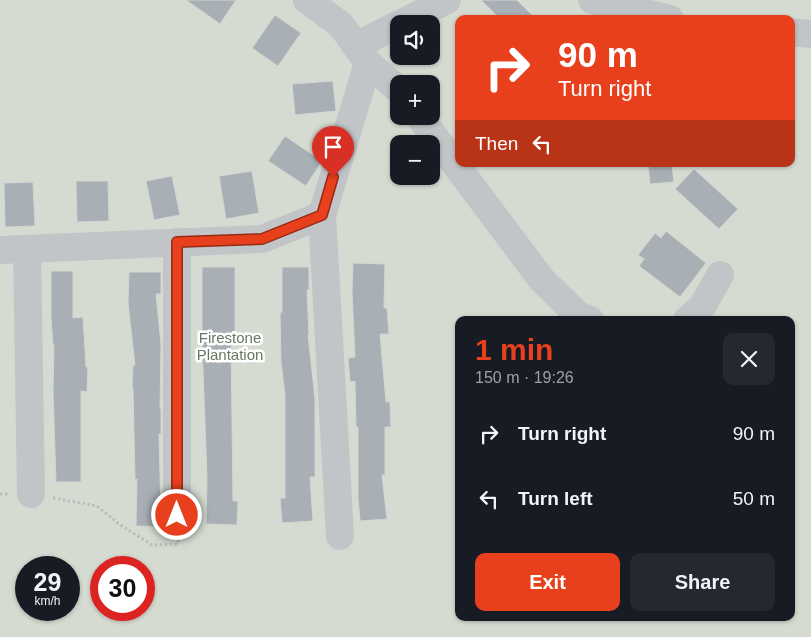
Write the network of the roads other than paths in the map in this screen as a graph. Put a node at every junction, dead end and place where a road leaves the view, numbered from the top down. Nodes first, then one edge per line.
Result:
1 (307, 0) edge
2 (448, 0) edge
3 (592, 0) edge
4 (417, 15) edge
5 (654, 15) edge
6 (390, 31) edge
7 (795, 32) edge
8 (811, 34) edge
9 (362, 54) junction
10 (390, 81) edge
11 (426, 125) edge
12 (455, 164) edge
13 (457, 167) edge
14 (322, 215) junction
15 (177, 242) junction
16 (27, 249) junction
17 (0, 250) edge
18 (720, 275) dead end
19 (580, 316) edge
20 (692, 316) edge
21 (31, 494) road end
22 (177, 515) road end
23 (340, 536) dead end

1 - 9 street
2 - 4 street
3 - 5 street
6 - 9 street
7 - 8 street
9 - 10 street
9 - 14 street
11 - 12 street
13 - 19 street
14 - 15 street
14 - 23 street
15 - 16 street
15 - 22 street
16 - 17 street
16 - 21 street
18 - 20 street

